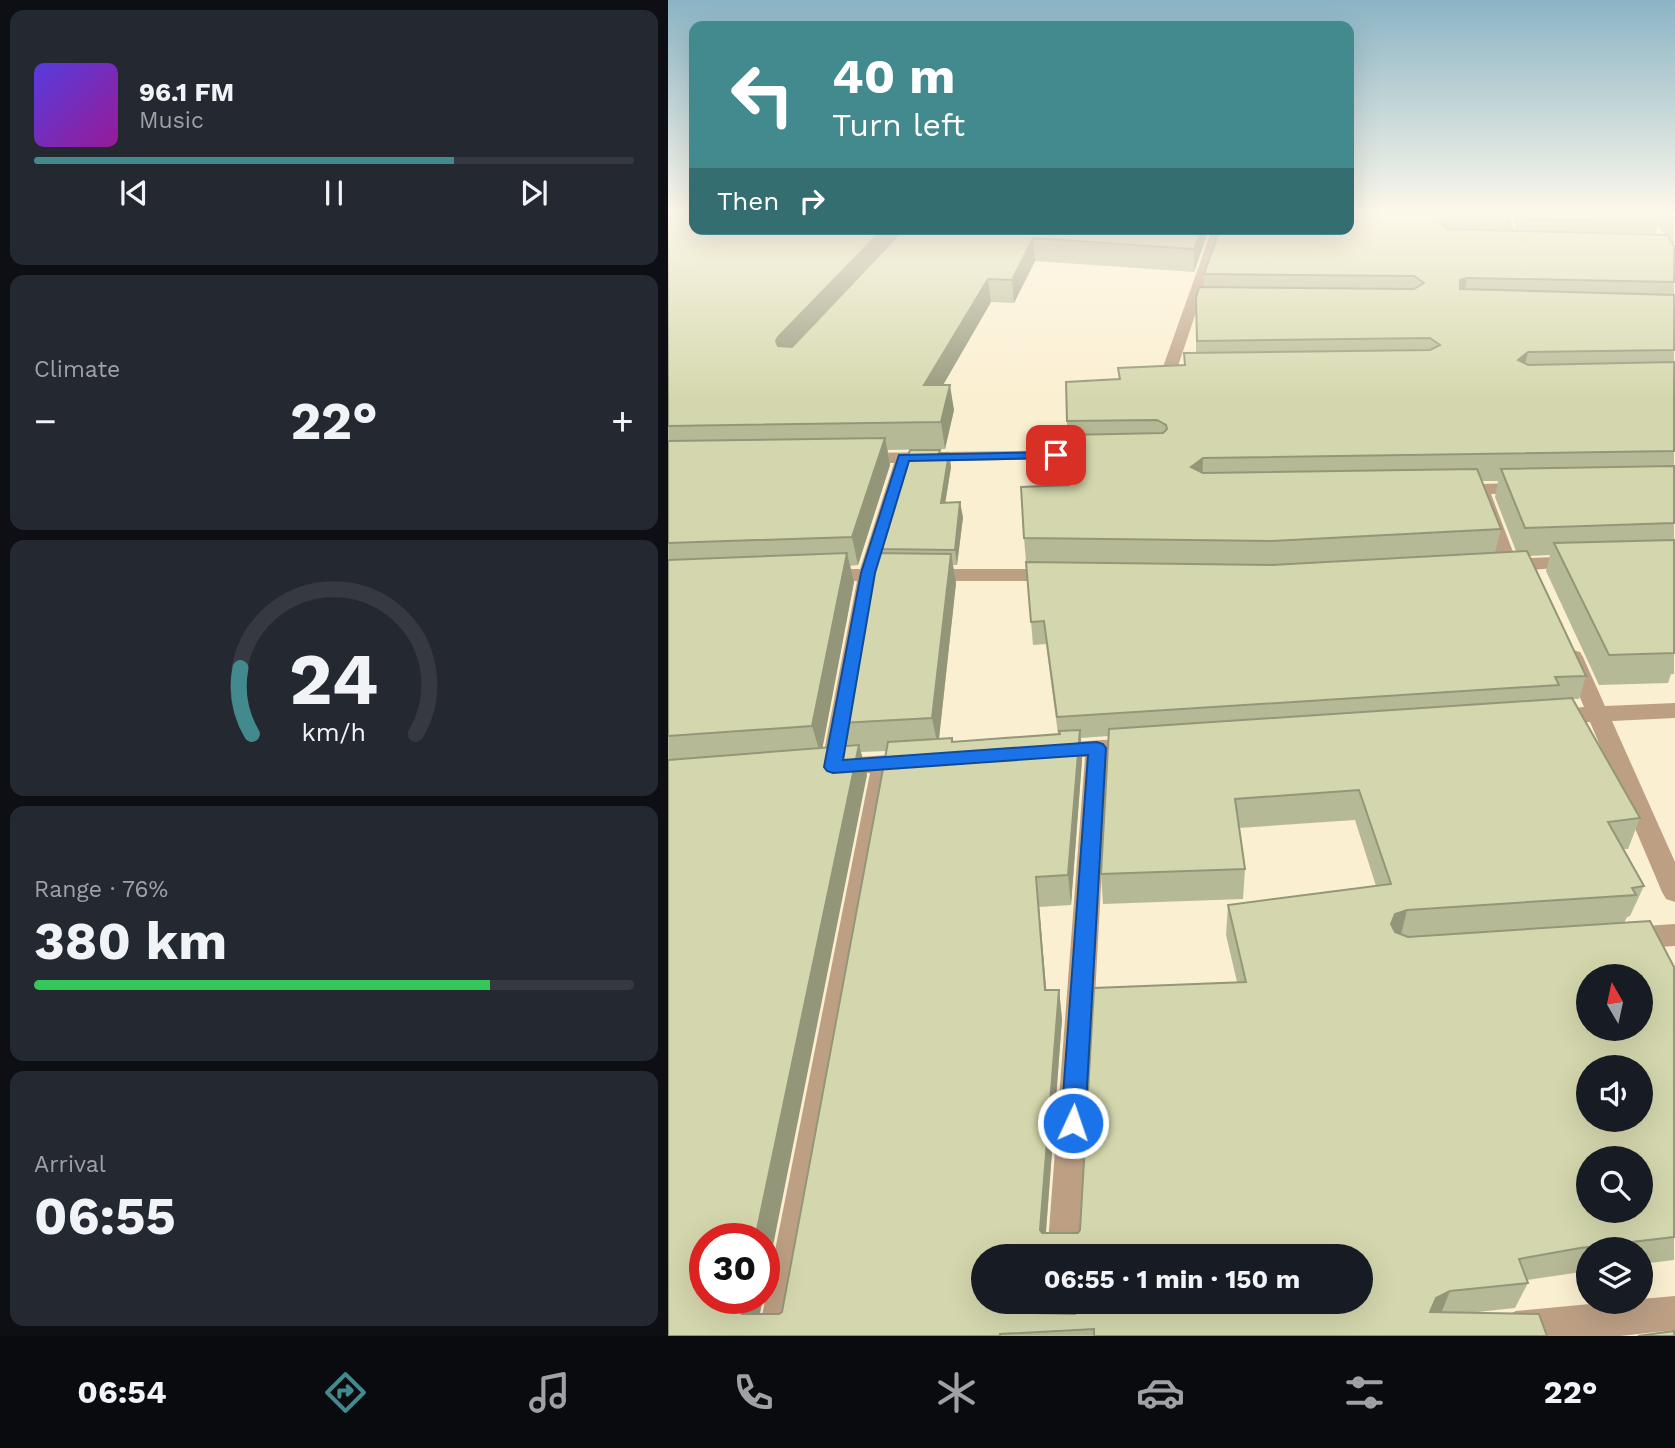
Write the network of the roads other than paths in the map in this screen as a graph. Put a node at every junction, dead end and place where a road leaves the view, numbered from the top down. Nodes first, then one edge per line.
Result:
1 (1204, 277) edge
2 (1204, 372) edge
3 (1117, 454) edge
4 (904, 457) junction
5 (848, 458) edge
6 (1549, 488) edge
7 (1596, 562) edge
8 (1530, 564) junction
9 (1509, 565) junction
10 (1482, 566) edge
11 (868, 573) junction
12 (801, 576) edge
13 (1076, 576) edge
14 (1541, 589) edge
15 (1564, 639) edge
16 (1674, 710) edge
17 (1599, 713) junction
18 (1529, 718) edge
19 (1153, 744) edge
20 (1097, 748) junction
21 (1030, 753) edge
22 (937, 760) edge
23 (883, 763) junction
24 (833, 767) junction
25 (807, 768) edge
26 (1674, 891) edge
27 (1674, 935) edge
28 (1606, 940) edge
29 (1066, 1244) edge
30 (1674, 1313) edge
31 (1061, 1314) edge
32 (1482, 1332) edge
33 (776, 1336) edge
34 (1059, 1336) edge

1 - 2 street
3 - 4 street
4 - 5 street
4 - 11 street
6 - 9 street
7 - 8 street
8 - 9 street
8 - 14 street
9 - 10 street
11 - 12 street
11 - 13 street
11 - 24 street
15 - 17 street
16 - 17 street
17 - 18 street
17 - 26 street
19 - 20 street
20 - 21 street
20 - 29 street
22 - 23 street
23 - 24 street
23 - 33 street
24 - 25 street
27 - 28 street
30 - 32 street
31 - 34 street

